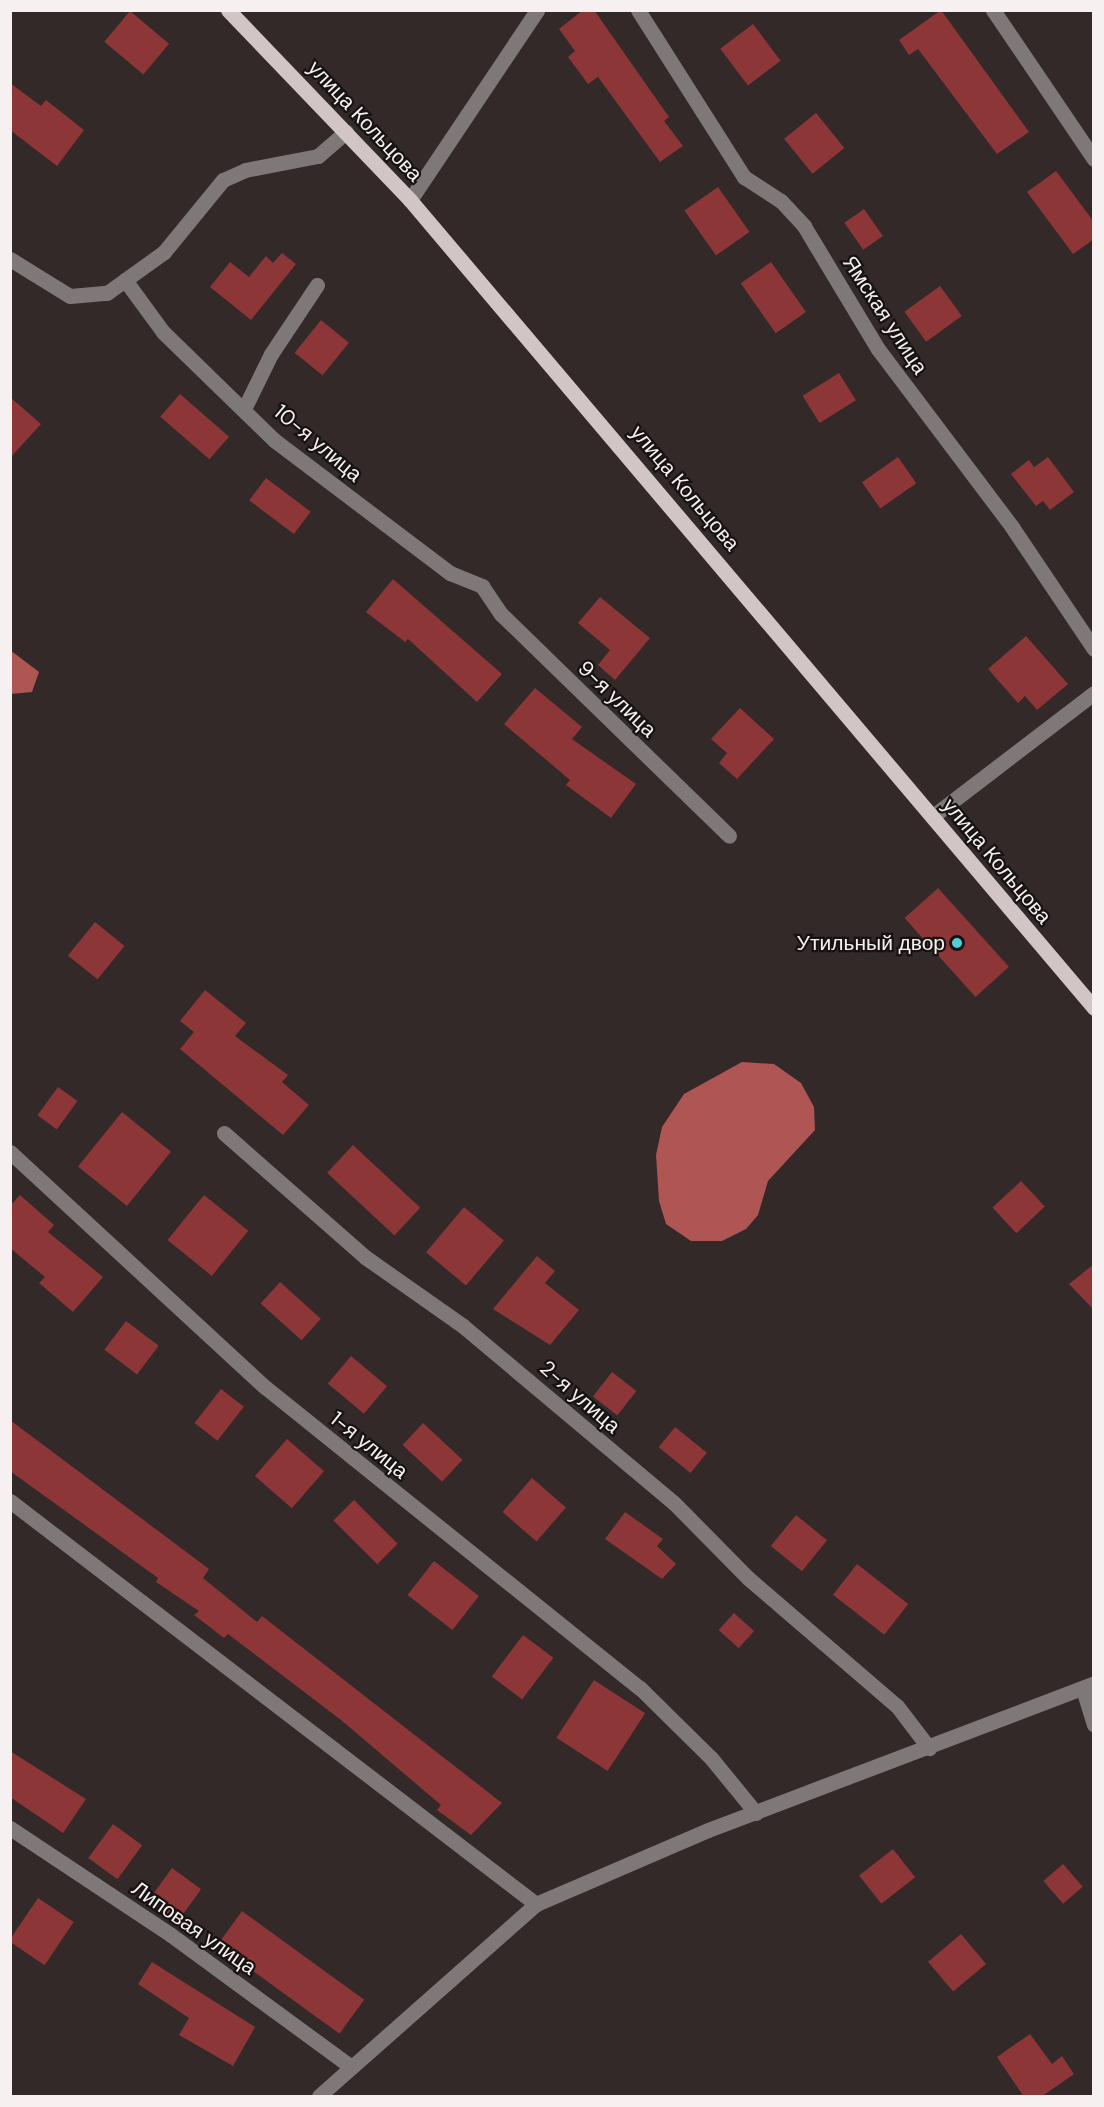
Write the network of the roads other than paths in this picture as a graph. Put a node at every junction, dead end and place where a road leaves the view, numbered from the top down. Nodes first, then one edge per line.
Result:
1 (228, 10) edge
2 (537, 10) edge
3 (638, 10) edge
4 (993, 10) edge
5 (346, 132) junction
6 (1094, 159) edge
7 (410, 200) junction
8 (10, 259) edge
9 (125, 280) junction
10 (317, 285) dead end
11 (245, 407) junction
12 (482, 586) joint
13 (1094, 649) edge
14 (1094, 693) edge
15 (933, 816) junction
16 (729, 836) dead end
17 (1094, 1008) edge
18 (224, 1133) dead end
19 (10, 1152) edge
20 (10, 1501) edge
21 (1088, 1686) edge
22 (1094, 1724) edge
23 (929, 1748) junction
24 (756, 1813) junction
25 (10, 1828) edge
26 (536, 1904) junction
27 (350, 2067) junction
28 (319, 2097) edge

1 - 5 main road, улица Кольцова
2 - 7 street
3 - 13 street, Ямская улица
4 - 6 street
5 - 7 main road, улица Кольцова
5 - 9 street
7 - 15 main road, улица Кольцова
8 - 9 street
9 - 11 street, 10-я улица
10 - 11 street
11 - 12 street, 10-я улица
12 - 16 street, 9-я улица
14 - 15 street
15 - 17 main road, улица Кольцова
18 - 23 street, 2-я улица
19 - 24 street, 1-я улица
20 - 26 street
21 - 22 street
21 - 23 street
23 - 24 street
24 - 26 street
25 - 27 street, Липовая улица
26 - 27 street
27 - 28 street

